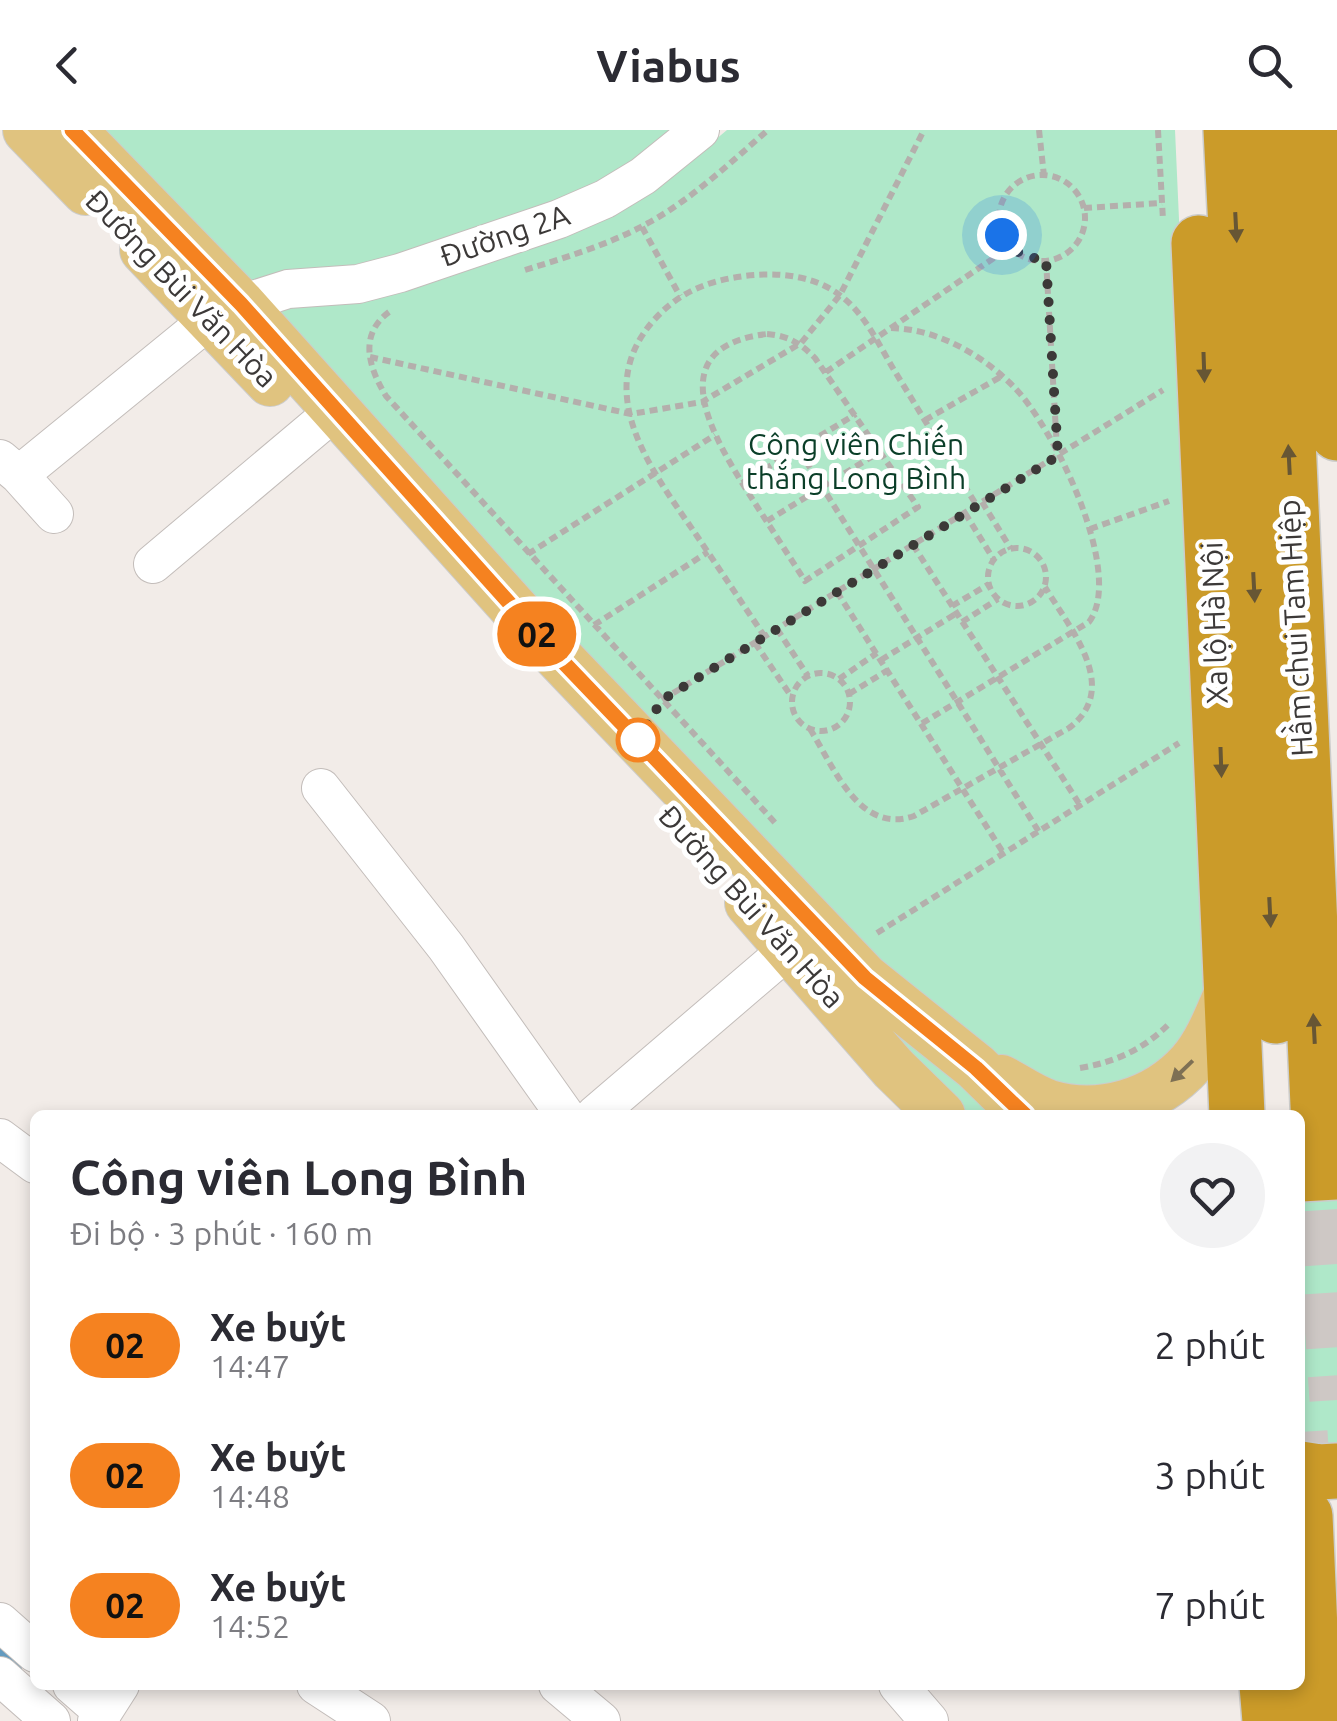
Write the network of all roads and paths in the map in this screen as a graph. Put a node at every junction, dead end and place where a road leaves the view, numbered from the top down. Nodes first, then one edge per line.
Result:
1 (26, 130) edge
2 (72, 130) edge
3 (700, 130) edge
4 (768, 130) edge
5 (924, 130) edge
6 (1039, 130) edge
7 (1194, 130) edge
8 (1231, 130) edge
9 (1274, 130) edge
10 (1318, 130) edge
11 (1044, 176) junction
12 (1162, 203) dead end
13 (1084, 208) junction
14 (642, 226) junction
15 (1010, 246) junction
16 (1046, 260) junction
17 (510, 275) dead end
18 (680, 296) junction
19 (840, 296) junction
20 (400, 308) dead end
21 (225, 312) junction
22 (891, 328) junction
23 (875, 339) junction
24 (800, 344) junction
25 (370, 357) junction
26 (826, 372) junction
27 (1002, 376) junction
28 (1171, 386) dead end
29 (702, 402) junction
30 (630, 414) junction
31 (856, 414) junction
32 (326, 419) junction
33 (924, 420) junction
34 (1337, 433) edge
35 (715, 435) junction
36 (799, 450) junction
37 (880, 451) junction
38 (1058, 456) junction
39 (7, 469) edge
40 (655, 474) junction
41 (742, 483) junction
42 (823, 486) junction
43 (1177, 499) dead end
44 (980, 504) junction
45 (965, 513) junction
46 (54, 514) dead end
47 (767, 521) junction
48 (1090, 529) junction
49 (860, 545) junction
50 (913, 545) junction
51 (1011, 550) junction
52 (708, 552) junction
53 (528, 554) junction
54 (994, 560) junction
55 (152, 564) dead end
56 (875, 568) junction
57 (989, 584) junction
58 (1045, 586) junction
59 (838, 592) junction
60 (998, 599) junction
61 (954, 610) junction
62 (962, 622) junction
63 (594, 625) junction
64 (777, 629) junction
65 (1073, 634) junction
66 (765, 637) junction
67 (918, 637) junction
68 (754, 643) junction
69 (879, 657) junction
70 (888, 670) junction
71 (808, 676) junction
72 (998, 677) junction
73 (839, 679) junction
74 (849, 694) junction
75 (792, 697) junction
76 (662, 700) junction
77 (958, 701) junction
78 (921, 724) junction
79 (810, 730) junction
80 (1189, 737) dead end
81 (1042, 744) junction
82 (1000, 769) junction
83 (321, 788) dead end
84 (964, 790) junction
85 (1081, 805) junction
86 (1039, 832) junction
87 (789, 838) dead end
88 (1004, 854) junction
89 (865, 920) dead end
90 (877, 934) junction
91 (803, 937) junction
92 (887, 944) dead end
93 (1231, 987) junction
94 (1175, 1018) dead end
95 (976, 1068) junction
96 (1062, 1068) dead end
97 (561, 1110) edge
98 (601, 1110) edge
99 (936, 1110) edge
100 (1020, 1110) edge
101 (1237, 1110) edge
102 (0, 1138) edge
103 (1309, 1147) edge
104 (30, 1160) edge
105 (1337, 1470) edge
106 (1305, 1490) edge
107 (1305, 1534) edge
108 (0, 1622) edge
109 (30, 1648) edge
110 (0, 1676) edge
111 (80, 1690) edge
112 (324, 1690) edge
113 (564, 1690) edge
114 (902, 1690) edge
115 (1267, 1690) edge
116 (106, 1706) edge
117 (51, 1721) edge
118 (371, 1721) edge
119 (602, 1721) edge
120 (929, 1721) edge
121 (1270, 1721) edge
122 (1314, 1721) edge

1 - 21 main road, Đường Bùi Văn Hòa
2 - 21 main road, Đường Bùi Văn Hòa
3 - 21 street, Đường 2A
4 - 14 path
5 - 19 path
6 - 11 path
7 -> 93 highway, Xa lộ Hà Nội
8 -> 103 highway, Hầm chui Tam Hiệp
103 -> 9 highway, Hầm chui Tam Hiệp
10 - 34 highway
11 - 13 path
11 - 15 path
12 - 13 path
13 - 16 path
14 - 17 path
14 - 18 path
15 - 16 path
15 - 22 path
16 - 38 path
18 - 19 path
18 - 30 path
19 - 23 path
19 - 24 path
20 - 25 path
21 - 32 main road, Đường Bùi Văn Hòa
21 - 39 street
22 - 23 path
22 - 27 path
23 - 26 path
23 - 33 path
24 - 26 path
24 - 29 path
24 - 29 path
25 - 30 path
25 - 53 path
26 - 31 path
27 - 33 path
27 - 38 path
28 - 38 path
29 - 30 path
29 - 35 path
30 - 40 path
31 - 36 path
31 - 37 path
32 - 55 street
32 - 91 main road, Đường Bùi Văn Hòa
33 - 44 path
35 - 40 path
35 - 41 path
36 - 41 path
36 - 42 path
37 - 42 path
37 - 49 path
38 - 44 path
38 - 48 path
39 - 46 street
40 - 52 path
40 - 53 path
41 - 47 path
42 - 47 path
42 - 49 path
43 - 48 path
44 - 45 path
44 - 51 path
45 - 50 path
45 - 54 path
47 - 49 path
48 - 65 path
49 - 56 path
50 - 56 path
50 - 61 path
51 - 54 path
51 - 58 path
52 - 63 path
52 - 66 path
53 - 63 path
54 - 57 path
56 - 59 path
56 - 67 path
57 - 60 path
57 - 61 path
58 - 60 path
58 - 65 path
59 - 64 path
59 - 69 path
60 - 62 path
61 - 62 path
61 - 67 path
62 - 72 path
63 - 76 path
64 - 66 path
64 - 71 path
65 - 72 path
65 - 81 path
66 - 68 path
67 - 69 path
67 - 77 path
68 - 75 path
68 - 76 path
69 - 70 path
69 - 73 path
70 - 74 path
70 - 78 path
71 - 73 path
71 - 75 path
72 - 77 path
72 - 81 path
73 - 74 path
74 - 79 path
75 - 79 path
76 - 87 path
77 - 78 path
77 - 82 path
78 - 84 path
79 - 84 path
80 - 85 path
81 - 82 path
81 - 85 path
82 - 84 path
82 - 86 path
83 - 97 street
84 - 88 path
85 - 86 path
86 - 88 path
88 - 90 path
89 - 90 path
90 - 92 path
91 - 95 main road, Đường Bùi Văn Hòa
91 - 98 street
91 - 99 main road, Đường Bùi Văn Hòa
93 -> 95 main road
93 - 101 highway, Xa lộ Hà Nội
94 - 96 path
95 - 100 main road, Đường Bùi Văn Hòa
102 - 104 street
105 - 106 highway
107 - 122 highway
108 - 109 street
110 - 117 street
111 - 116 street
112 - 118 street
113 - 119 street
114 - 120 street
115 - 121 highway

